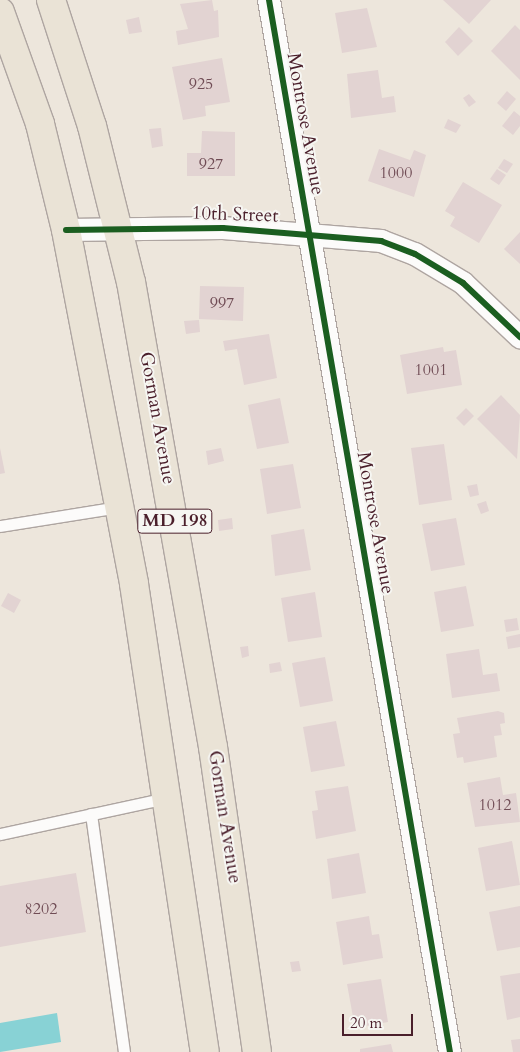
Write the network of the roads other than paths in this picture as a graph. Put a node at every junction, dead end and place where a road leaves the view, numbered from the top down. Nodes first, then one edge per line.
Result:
1 (51, 0) edge
2 (269, 0) edge
3 (0, 12) edge
4 (120, 229) junction
5 (66, 230) junction
6 (309, 234) junction
7 (520, 337) edge
8 (119, 506) junction
9 (0, 526) edge
10 (169, 798) junction
11 (91, 814) junction
12 (0, 834) edge
13 (124, 1052) edge
14 (205, 1052) edge
15 (258, 1052) edge
16 (450, 1052) edge

1 - 4 main road, Gorman Avenue / MD 198
2 - 6 street, Montrose Avenue
3 - 5 main road, MD 198
4 - 5 street, 10th Street
4 - 6 street, 10th Street
4 - 15 main road, Gorman Avenue / MD 198
5 - 8 main road, MD 198
6 - 7 street, 10th Street
6 - 16 street, Montrose Avenue
8 - 9 lane
8 - 10 main road, MD 198
10 - 11 lane
10 - 14 main road, MD 198
11 - 12 lane
11 - 13 lane

